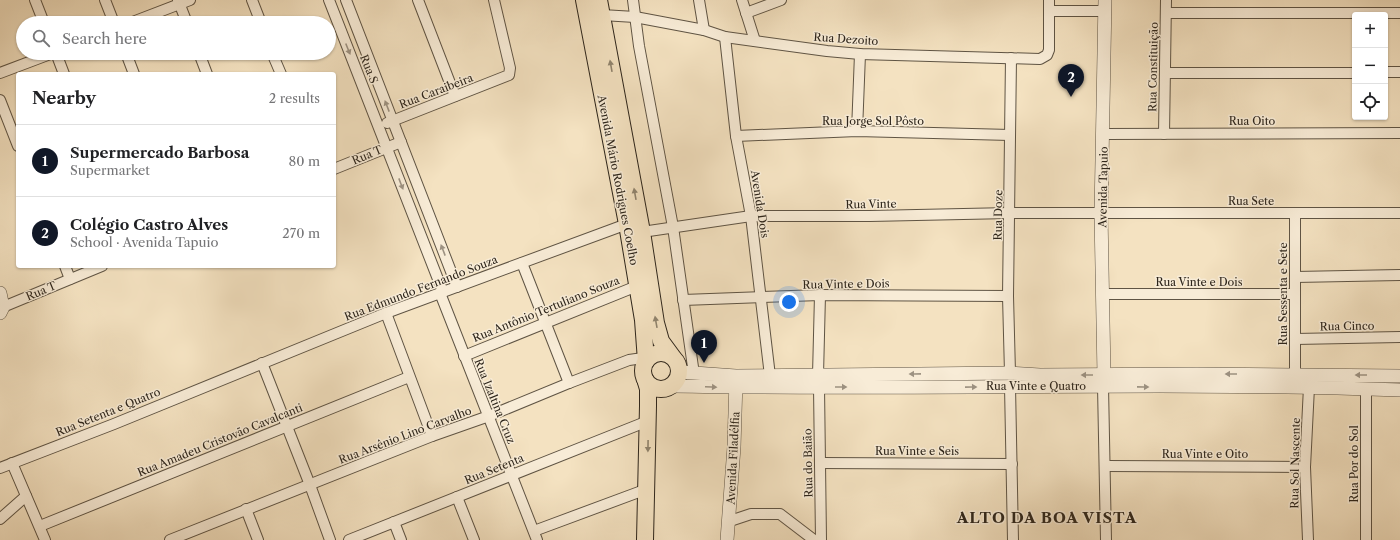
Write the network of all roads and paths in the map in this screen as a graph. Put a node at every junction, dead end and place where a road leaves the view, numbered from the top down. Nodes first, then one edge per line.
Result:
1 (35, 0) edge
2 (105, 0) edge
3 (190, 0) edge
4 (252, 0) edge
5 (329, 0) edge
6 (346, 0) edge
7 (418, 0) edge
8 (494, 0) edge
9 (584, 0) edge
10 (633, 0) edge
11 (699, 0) edge
12 (742, 0) edge
13 (781, 0) edge
14 (1049, 0) edge
15 (1166, 0) edge
16 (179, 2) edge
17 (1104, 6) edge
18 (600, 7) edge
19 (1049, 11) junction
20 (746, 13) junction
21 (1400, 13) edge
22 (1166, 14) junction
23 (41, 16) edge
24 (111, 16) edge
25 (146, 16) edge
26 (184, 16) edge
27 (258, 16) edge
28 (335, 16) edge
29 (635, 17) junction
30 (336, 18) edge
31 (704, 30) junction
32 (724, 37) junction
33 (755, 41) junction
34 (860, 54) junction
35 (1011, 58) junction
36 (36, 60) edge
37 (58, 60) edge
38 (129, 60) edge
39 (202, 60) edge
40 (275, 60) edge
41 (63, 72) edge
42 (133, 72) edge
43 (206, 72) edge
44 (280, 72) edge
45 (1352, 72) edge
46 (1388, 72) edge
47 (1400, 72) edge
48 (0, 73) edge
49 (1165, 74) junction
50 (455, 96) junction
51 (0, 100) edge
52 (393, 121) junction
53 (378, 126) junction
54 (857, 131) junction
55 (1104, 134) junction
56 (1164, 134) junction
57 (1400, 134) edge
58 (1010, 135) junction
59 (736, 136) junction
60 (16, 141) edge
61 (401, 142) junction
62 (387, 147) junction
63 (336, 168) edge
64 (1010, 213) junction
65 (1294, 213) junction
66 (1400, 213) edge
67 (1101, 214) junction
68 (751, 216) junction
69 (626, 224) junction
70 (673, 227) junction
71 (642, 232) junction
72 (522, 263) junction
73 (66, 268) edge
74 (97, 268) edge
75 (1400, 276) edge
76 (1295, 277) junction
77 (70, 279) junction
78 (637, 286) junction
79 (457, 287) junction
80 (442, 292) junction
81 (0, 293) edge
82 (1103, 294) junction
83 (1294, 294) junction
84 (820, 295) junction
85 (1008, 296) junction
86 (760, 298) junction
87 (683, 300) junction
88 (1, 310) edge
89 (386, 313) junction
90 (545, 323) junction
91 (1400, 337) edge
92 (1295, 339) junction
93 (464, 356) junction
94 (672, 356) junction
95 (648, 358) junction
96 (262, 363) junction
97 (1010, 373) junction
98 (1294, 375) junction
99 (1380, 375) junction
100 (770, 376) junction
101 (1400, 376) edge
102 (409, 377) junction
103 (682, 377) junction
104 (225, 378) joint
105 (645, 380) junction
106 (1103, 380) junction
107 (819, 381) junction
108 (1121, 381) junction
109 (736, 382) junction
110 (569, 383) junction
111 (1010, 386) junction
112 (1309, 387) junction
113 (1366, 388) junction
114 (1380, 389) junction
115 (1400, 390) edge
116 (489, 416) junction
117 (648, 421) junction
118 (287, 425) junction
119 (432, 436) junction
120 (12, 462) junction
121 (821, 463) junction
122 (1012, 464) junction
123 (1105, 466) junction
124 (1305, 467) junction
125 (0, 468) edge
126 (511, 474) junction
127 (310, 485) junction
128 (647, 489) junction
129 (26, 496) junction
130 (457, 497) junction
131 (246, 510) junction
132 (0, 519) edge
133 (730, 521) junction
134 (394, 522) junction
135 (40, 526) junction
136 (536, 536) edge
137 (185, 537) edge
138 (45, 540) edge
139 (170, 540) edge
140 (258, 540) edge
141 (330, 540) edge
142 (349, 540) edge
143 (401, 540) edge
144 (474, 540) edge
145 (645, 540) edge
146 (727, 540) edge
147 (814, 540) edge
148 (821, 540) edge
149 (1013, 540) edge
150 (1106, 540) edge
151 (1308, 540) edge
152 (1366, 540) edge

1 - 23 street
2 - 24 street
3 - 16 street
4 - 27 street
5 -> 28 street, Rua S
52 -> 6 street, Rua S
7 - 50 street
8 - 50 street, Rua Caraibeira
9 - 69 main road, Avenida Mário Rodrigues Coelho
10 - 29 street
11 - 31 street
12 - 20 street
13 - 20 street
14 - 19 street
15 - 22 street, Rua Constituição
16 - 25 street
16 - 26 street
17 - 19 street
17 - 55 street, Avenida Tapuio
18 - 29 street, Rua Dezoito
71 -> 18 main road, Avenida Mário Rodrigues Coelho
19 - 35 street, Rua Dezoito
20 - 33 street
21 - 22 street
22 - 49 street, Rua Constituição
29 - 31 street, Rua Dezoito
29 - 70 street
30 -> 53 street, Rua S
31 - 32 street, Rua Dezoito
32 - 33 street, Rua Dezoito
32 - 59 street, Avenida Dois
33 - 34 street, Rua Dezoito
34 - 35 street, Rua Dezoito
34 - 54 street
35 - 58 street, Rua Doze
36 - 48 street
37 - 41 street
38 - 42 street
39 - 43 street
40 - 44 street
45 - 49 street
46 - 47 street
49 - 56 street, Rua Constituição
50 - 52 street, Rua Caraibeira
51 - 60 street
52 - 53 street, Rua Caraibeira
52 - 61 street, Rua S
53 - 62 street, Rua S
54 - 58 street, Rua Jorge Sol Pôsto
54 - 59 street, Rua Jorge Sol Pôsto
55 - 56 street, Rua Oito
55 - 67 street, Avenida Tapuio
56 - 57 street, Rua Oito
58 - 64 street, Rua Doze
59 - 68 street, Avenida Dois
61 - 62 street, Rua T
79 -> 61 street, Rua S
62 - 63 street, Rua T
62 -> 80 street, Rua Izaltina Cruz
64 - 67 street, Rua Vinte
64 - 68 street, Rua Vinte
64 - 85 street, Rua Doze
65 - 66 street, Rua Sete
65 - 67 street, Rua Sete
65 - 76 street, Rua Sessenta e Sete
67 - 82 street, Avenida Tapuio
68 - 70 street, Rua Vinte
68 - 86 street, Avenida Dois
69 - 72 street, Rua Edmundo Fernando Souza
69 - 78 main road, Avenida Mário Rodrigues Coelho
70 - 71 street, Rua Vinte
70 - 87 street
94 -> 71 main road, Avenida Mário Rodrigues Coelho
72 - 79 street, Rua Edmundo Fernando Souza
72 - 90 street
73 - 77 street
74 - 77 street, Rua T
75 - 76 street
76 - 83 street, Rua Sessenta e Sete
77 - 88 street, Rua T
78 - 90 street, Rua Antônio Tertuliano Souza
78 - 95 main road, Avenida Mário Rodrigues Coelho
79 - 80 street, Rua Edmundo Fernando Souza
80 - 89 street, Rua Edmundo Fernando Souza
80 - 93 street, Rua Izaltina Cruz
81 - 88 street, Rua T
82 - 83 street, Rua Vinte e Dois
82 - 106 street, Avenida Tapuio
83 - 92 street, Rua Sessenta e Sete
84 - 85 street, Rua Vinte e Dois
84 - 86 street, Rua Vinte e Dois
84 - 107 street, Rua do Baião
85 - 97 street, Rua Doze
86 - 87 street, Rua Vinte e Dois
86 - 100 street, Avenida Dois
87 - 103 street
89 - 96 street, Rua Edmundo Fernando Souza
89 - 102 street
90 - 93 street, Rua Antônio Tertuliano Souza
90 - 110 street
91 - 92 street, Rua Cinco
92 - 98 street, Rua Sessenta e Sete
93 - 116 street, Rua Izaltina Cruz
94 - 95 main road
94 - 103 main road
95 - 105 main road
95 - 110 street, Rua Arsênio Lino Carvalho
96 - 104 street, Rua Edmundo Fernando Souza
96 - 118 street
106 -> 97 street, Rua Vinte e Quatro
97 -> 107 street, Rua Vinte e Quatro
99 -> 98 street, Rua Vinte e Quatro
98 -> 108 street, Rua Vinte e Quatro
99 - 101 street, Rua Vinte e Quatro
99 - 114 street
100 - 107 street, Rua Vinte e Quatro
100 - 109 street, Rua Vinte e Quatro
102 - 118 street, Rua Amadeu Cristovão Cavalcanti
102 - 119 street
103 - 105 main road
103 -> 109 street, Rua Vinte e Quatro
103 - 109 street, Rua Vinte e Quatro
104 - 120 street, Rua Setenta e Quatro
105 - 117 main road
106 - 108 street, Rua Vinte e Quatro
106 - 111 street, Rua Vinte e Quatro
106 - 123 street, Avenida Tapuio
107 - 109 street, Rua Vinte e Quatro
107 -> 111 street, Rua Vinte e Quatro
107 - 121 street, Rua do Baião
108 -> 112 street, Rua Vinte e Quatro
109 - 133 street, Avenida Filadélfia
110 - 116 street, Rua Arsênio Lino Carvalho
111 - 122 street
112 - 113 street, Rua Vinte e Quatro
112 - 124 street, Rua Sol Nascente
113 - 114 street, Rua Vinte e Quatro
113 - 152 street, Rua Por do Sol
114 - 115 street, Rua Vinte e Quatro
116 - 119 street, Rua Arsênio Lino Carvalho
116 - 126 street, Rua Izaltina Cruz
117 - 126 street, Rua Setenta
117 -> 128 main road
118 - 127 street
118 - 135 street, Rua Amadeu Cristovão Cavalcanti
119 - 127 street, Rua Arsênio Lino Carvalho
120 - 125 street, Rua Setenta e Quatro
120 - 129 street
121 - 122 street, Rua Vinte e Seis
121 - 148 street, Rua do Baião
122 - 149 street
123 - 124 street, Rua Vinte e Oito
123 - 150 street, Avenida Tapuio
124 - 151 street, Rua Sol Nascente
126 - 130 street, Rua Setenta
126 - 136 street, Rua Izaltina Cruz
127 - 131 street, Rua Arsênio Lino Carvalho
127 - 141 street
128 - 136 street
128 - 145 main road
129 - 132 street
129 - 135 street
130 - 134 street, Rua Setenta
130 - 144 street
131 - 137 street, Rua Arsênio Lino Carvalho
131 - 140 street
133 - 146 street, Avenida Filadélfia
133 - 147 street
134 - 142 street, Rua Setenta
134 - 143 street
135 - 138 street
137 - 139 street, Rua Arsênio Lino Carvalho

